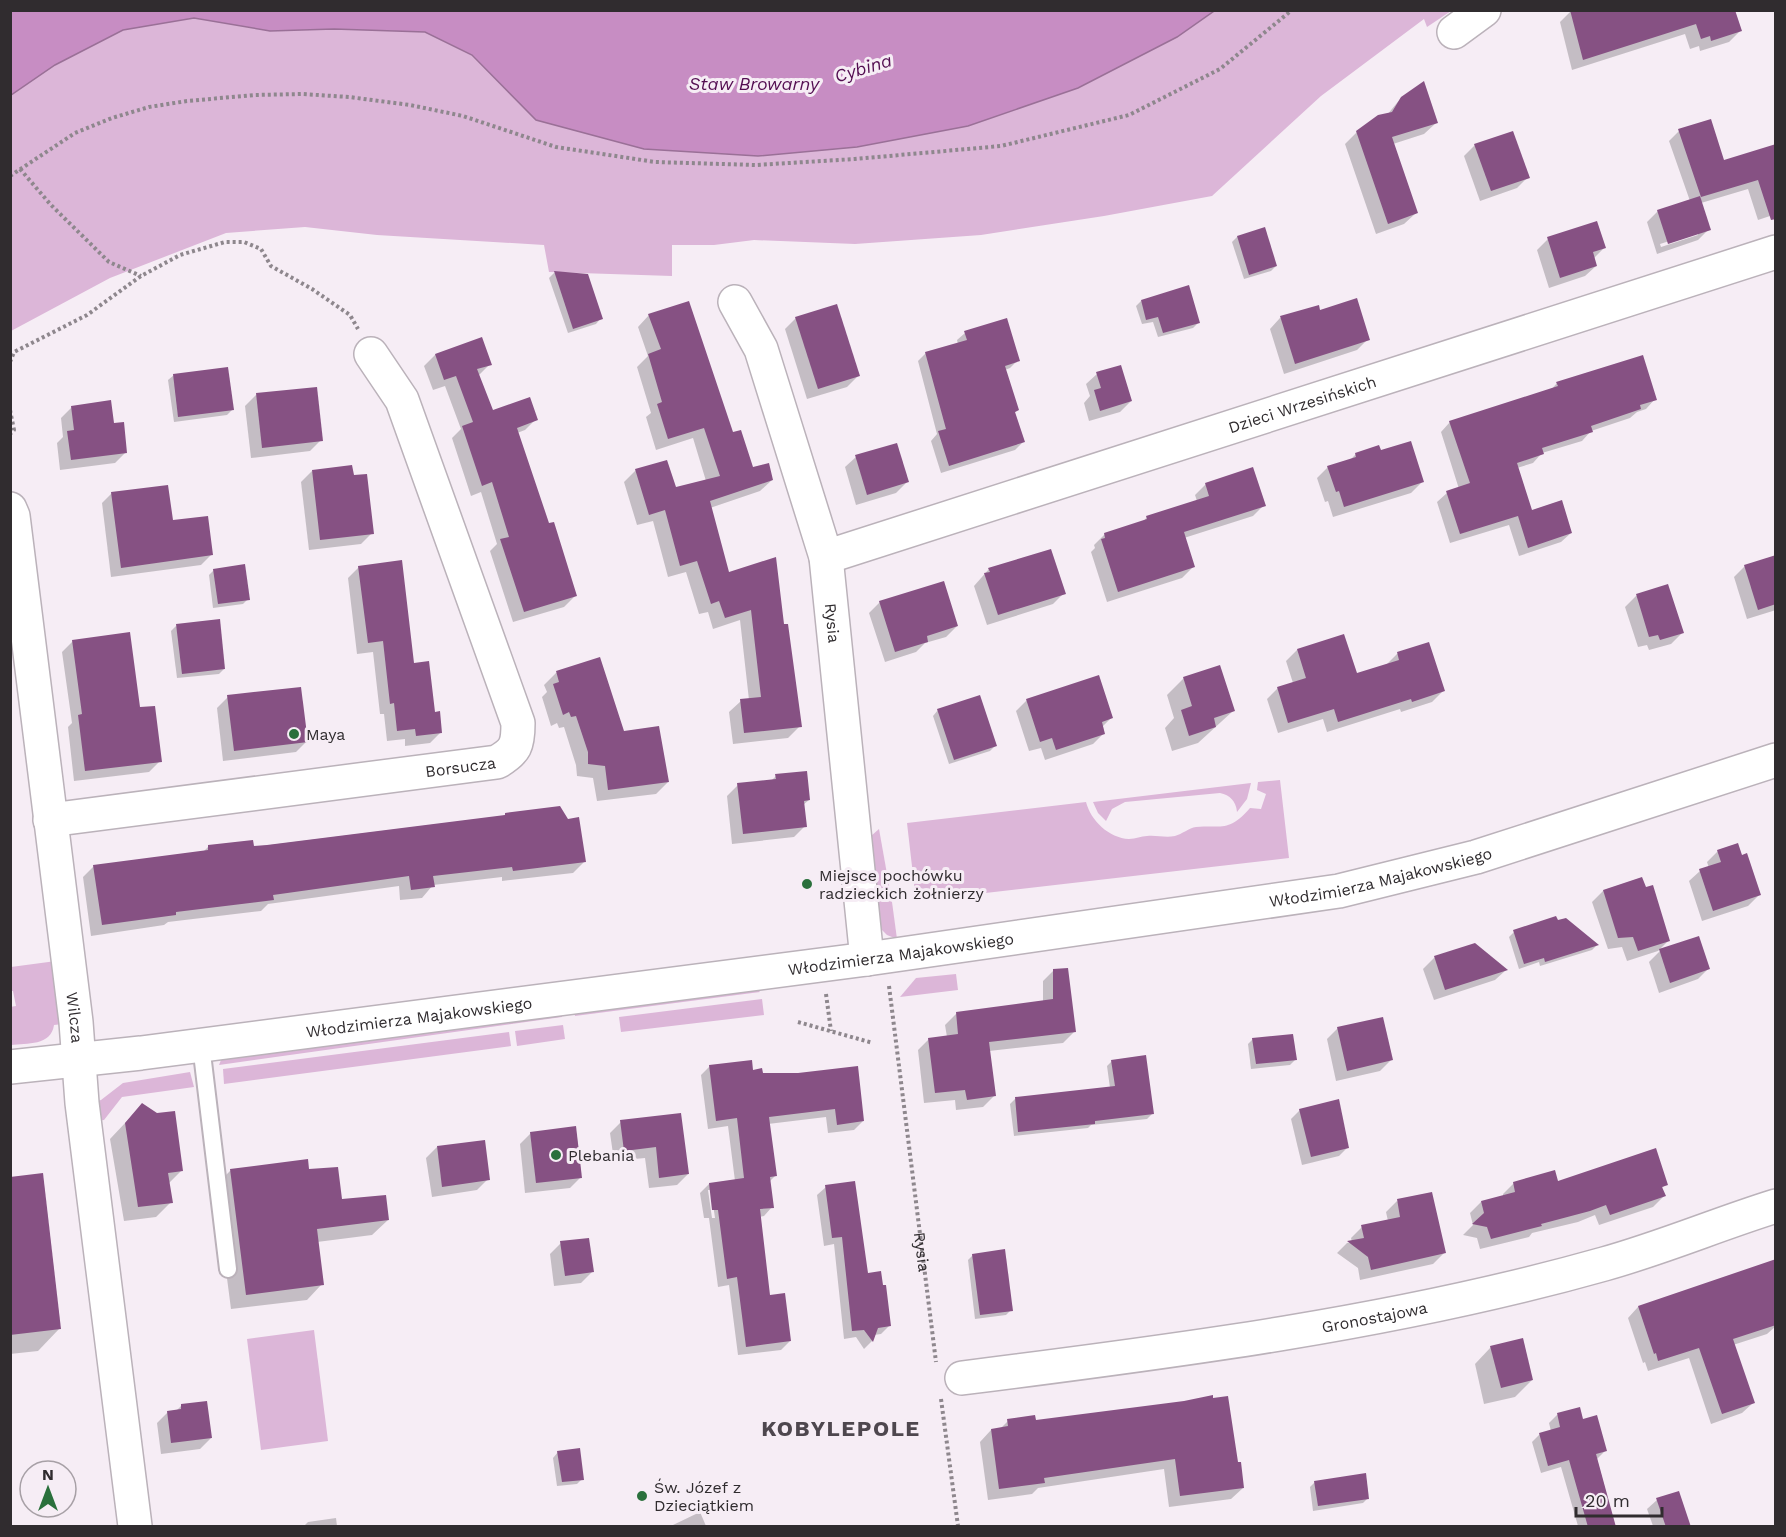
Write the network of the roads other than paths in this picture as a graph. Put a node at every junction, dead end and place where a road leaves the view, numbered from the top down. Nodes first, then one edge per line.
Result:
1 (1484, 10) edge
2 (1454, 32) dead end
3 (1776, 252) edge
4 (735, 302) dead end
5 (371, 354) road end
6 (10, 509) edge
7 (826, 557) junction
8 (1774, 767) edge
9 (50, 820) junction
10 (878, 969) junction
11 (201, 1045) junction
12 (79, 1059) junction
13 (10, 1067) edge
14 (1776, 1206) edge
15 (228, 1269) dead end
16 (946, 1380) road end
17 (135, 1527) edge

1 - 2 street
3 - 7 street, Dzieci Wrzesińskich
4 - 7 street, Rysia
5 - 9 street, Borsucza
6 - 9 street, Wilcza
7 - 10 street, Rysia
8 - 10 street, Włodzimierza Majakowskiego
9 - 12 street, Wilcza
10 - 11 street, Włodzimierza Majakowskiego
11 - 12 street, Włodzimierza Majakowskiego
11 - 15 lane
12 - 13 street, Włodzimierza Majakowskiego
12 - 17 street, Wilcza
14 - 16 street, Gronostajowa

